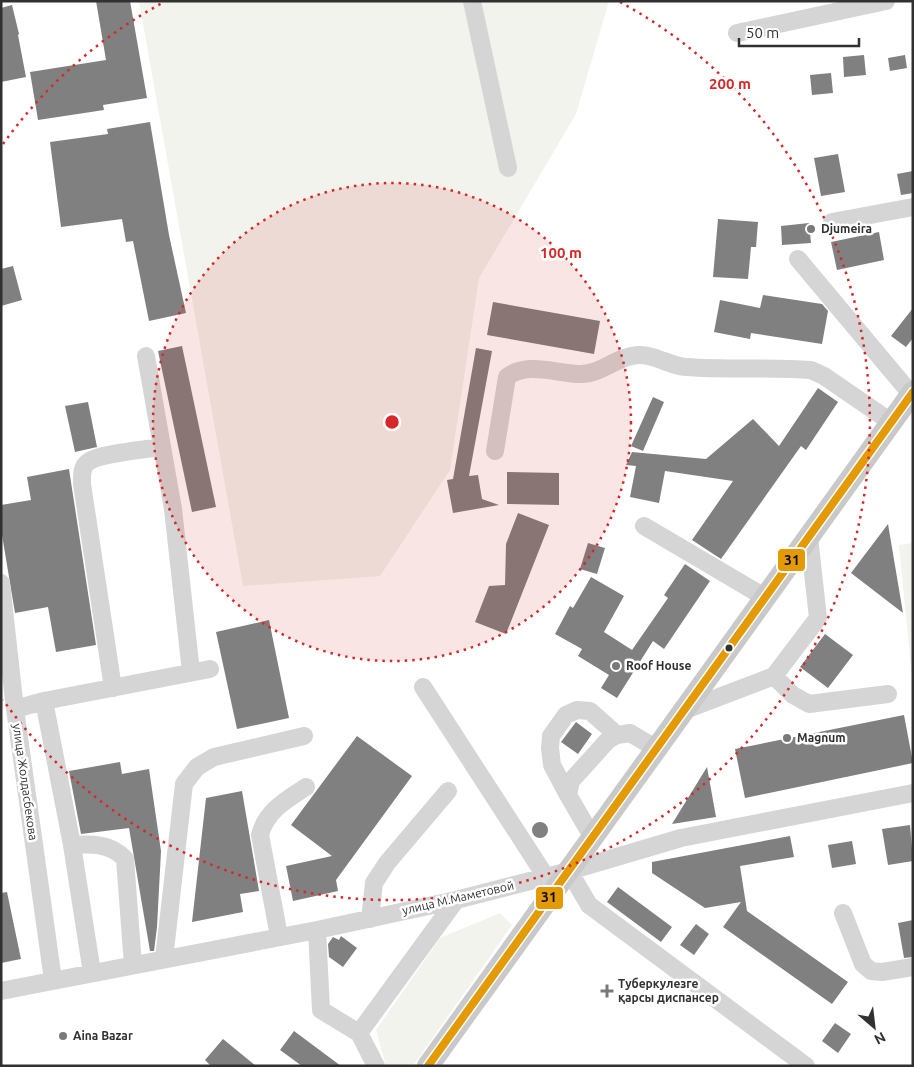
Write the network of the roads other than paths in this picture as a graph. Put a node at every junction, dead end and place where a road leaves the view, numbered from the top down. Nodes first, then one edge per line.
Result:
1 (472, 1) edge
2 (886, 1) edge
3 (737, 33) dead end
4 (508, 168) dead end
5 (913, 207) edge
6 (832, 222) dead end
7 (798, 259) dead end
8 (146, 356) dead end
9 (911, 398) edge
10 (891, 422) junction
11 (162, 447) junction
12 (496, 451) dead end
13 (644, 526) dead end
14 (809, 537) junction
15 (1, 583) edge
16 (766, 598) junction
17 (210, 669) dead end
18 (191, 672) junction
19 (774, 676) junction
20 (423, 687) dead end
21 (113, 688) junction
22 (888, 694) dead end
23 (44, 701) junction
24 (15, 709) junction
25 (685, 710) junction
26 (617, 735) junction
27 (304, 736) dead end
28 (657, 749) junction
29 (306, 787) dead end
30 (448, 791) dead end
31 (913, 793) edge
32 (568, 795) junction
33 (593, 838) junction
34 (72, 845) junction
35 (569, 872) junction
36 (546, 877) junction
37 (456, 900) junction
38 (842, 912) dead end
39 (370, 919) junction
40 (317, 930) junction
41 (279, 936) junction
42 (164, 959) junction
43 (133, 965) junction
44 (913, 967) edge
45 (92, 973) junction
46 (53, 980) junction
47 (1, 991) edge
48 (359, 1033) junction
49 (376, 1066) edge
50 (428, 1066) edge
51 (806, 1066) edge

1 - 4 street
2 - 3 street
5 - 6 street
7 - 9 street
8 - 11 street
9 - 10 main road
10 - 12 street
10 - 14 main road
11 - 18 street
11 - 21 street
13 - 16 street
14 - 16 main road
14 - 19 street
15 - 24 street, улица Жолдасбекова
16 - 25 main road
17 - 18 street
18 - 21 street
19 - 22 street
19 - 25 street
20 - 36 street
21 - 23 street
23 - 24 street
23 - 34 street
24 - 46 street, улица Жолдасбекова
25 - 28 main road
26 - 28 street
26 - 32 street
26 - 32 street
27 - 42 street
28 - 33 main road
29 - 41 street
30 - 39 street
31 - 35 street, улица М.Маметовой
32 - 33 street
33 - 35 main road
34 - 43 street
34 - 45 street
35 - 36 street, улица М.Маметовой
35 - 50 main road
35 - 51 street
36 - 37 street, улица М.Маметовой
37 - 39 street, улица М.Маметовой
37 - 48 street
38 - 44 street
39 - 40 street, улица М.Маметовой
40 - 41 street, улица М.Маметовой
40 - 48 street
41 - 42 street, улица М.Маметовой
42 - 43 street, улица М.Маметовой
43 - 45 street, улица М.Маметовой
45 - 46 street, улица М.Маметовой
46 - 47 street, улица М.Маметовой
48 - 49 street

